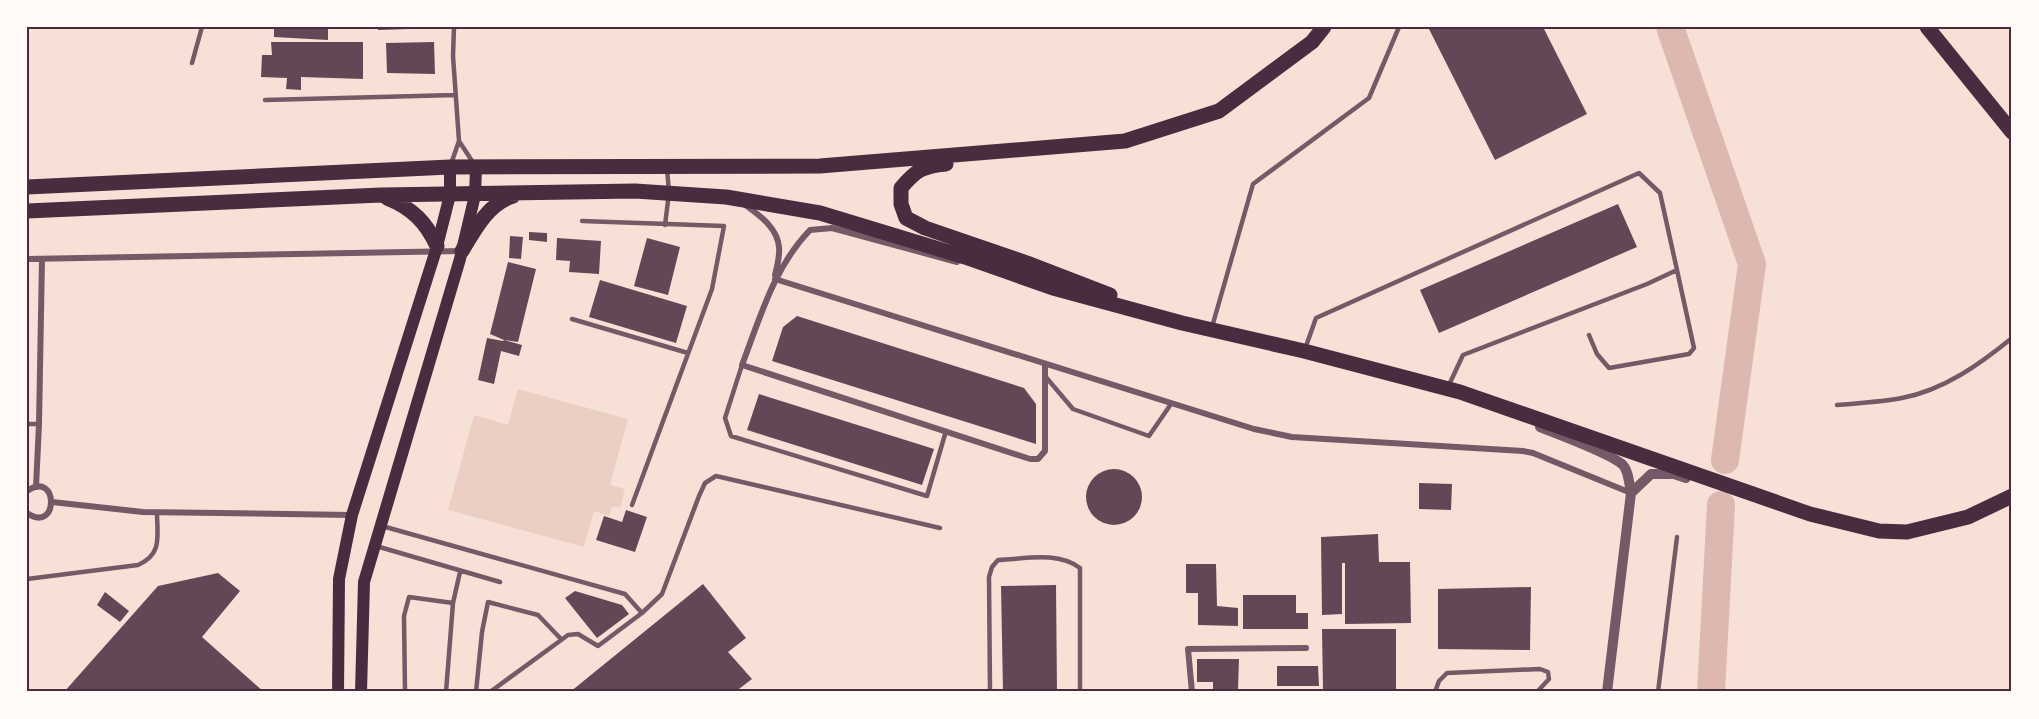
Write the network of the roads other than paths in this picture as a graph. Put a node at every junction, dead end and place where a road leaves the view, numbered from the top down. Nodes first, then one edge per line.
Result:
1 (202, 27) edge
2 (454, 27) edge
3 (1324, 27) edge
4 (1399, 27) edge
5 (1927, 27) edge
6 (192, 63) dead end
7 (455, 95) junction
8 (266, 100) dead end
9 (2012, 132) edge
10 (459, 141) junction
11 (1084, 144) junction
12 (666, 166) junction
13 (450, 167) junction
14 (476, 168) junction
15 (27, 188) edge
16 (669, 193) junction
17 (522, 194) junction
18 (381, 195) junction
19 (450, 195) junction
20 (475, 195) junction
21 (738, 200) junction
22 (27, 211) edge
23 (582, 221) dead end
24 (665, 225) junction
25 (436, 248) junction
26 (462, 251) junction
27 (42, 259) junction
28 (27, 260) edge
29 (1677, 270) junction
30 (775, 279) junction
31 (1053, 288) junction
32 (572, 319) dead end
33 (1182, 323) junction
34 (1212, 330) junction
35 (1590, 334) dead end
36 (2012, 338) edge
37 (1304, 351) junction
38 (688, 353) junction
39 (1045, 364) junction
40 (742, 365) junction
41 (1045, 376) junction
42 (1454, 391) junction
43 (1171, 404) junction
44 (1837, 405) dead end
45 (27, 424) edge
46 (39, 424) junction
47 (946, 431) junction
48 (36, 487) junction
49 (27, 492) edge
50 (1631, 493) junction
51 (2012, 496) edge
52 (52, 502) junction
53 (632, 505) dead end
54 (157, 512) junction
55 (27, 513) edge
56 (1810, 514) junction
57 (352, 515) junction
58 (380, 525) junction
59 (940, 528) dead end
60 (1677, 537) dead end
61 (374, 546) junction
62 (460, 572) junction
63 (27, 579) edge
64 (500, 582) dead end
65 (453, 603) junction
66 (642, 613) junction
67 (561, 639) junction
68 (1306, 648) dead end
69 (338, 692) edge
70 (361, 692) edge
71 (405, 692) edge
72 (446, 692) edge
73 (476, 692) edge
74 (490, 692) edge
75 (990, 692) edge
76 (1080, 692) edge
77 (1192, 692) edge
78 (1436, 692) edge
79 (1537, 692) edge
80 (1607, 692) edge
81 (1658, 692) edge

1 - 6 lane
2 - 7 lane
3 - 11 main road
4 - 34 lane
5 - 9 main road
7 - 8 lane
7 - 10 lane
10 - 13 lane
10 - 14 lane
11 - 12 main road
11 - 33 main road
12 - 14 main road
12 - 16 lane
13 - 14 main road
13 - 15 main road
13 - 19 main road
14 - 20 main road
16 - 17 main road
16 - 21 main road
16 - 24 lane
17 - 20 main road
17 - 26 main road
18 - 19 main road
18 - 22 main road
18 - 25 main road
19 - 20 main road
19 - 25 main road
20 - 26 main road
21 - 30 street
21 - 31 main road
23 - 24 lane
24 - 38 lane
25 - 26 street
25 - 27 street
25 - 57 main road
26 - 58 main road
27 - 28 street
27 - 46 street
29 - 35 lane
29 - 37 lane
29 - 42 lane
30 - 31 street
30 - 39 street
30 - 40 street
31 - 33 main road
32 - 38 lane
33 - 34 main road
34 - 37 main road
36 - 44 lane
37 - 42 main road
38 - 53 lane
39 - 41 street
39 - 43 street
40 - 47 street
40 - 47 lane
41 - 43 lane
41 - 47 street
42 - 50 street
42 - 56 main road
43 - 50 street
45 - 46 lane
46 - 48 street
48 - 49 street
48 - 52 street
50 - 56 street
50 - 80 street
51 - 56 main road
52 - 54 street
52 - 55 street
54 - 57 street
54 - 63 lane
57 - 69 main road
58 - 61 main road
58 - 66 lane
59 - 66 lane
60 - 81 lane
61 - 62 lane
61 - 70 main road
62 - 64 lane
62 - 65 lane
65 - 71 lane
65 - 72 lane
66 - 67 lane
67 - 73 lane
67 - 74 lane
68 - 77 street
75 - 76 lane
78 - 79 lane

